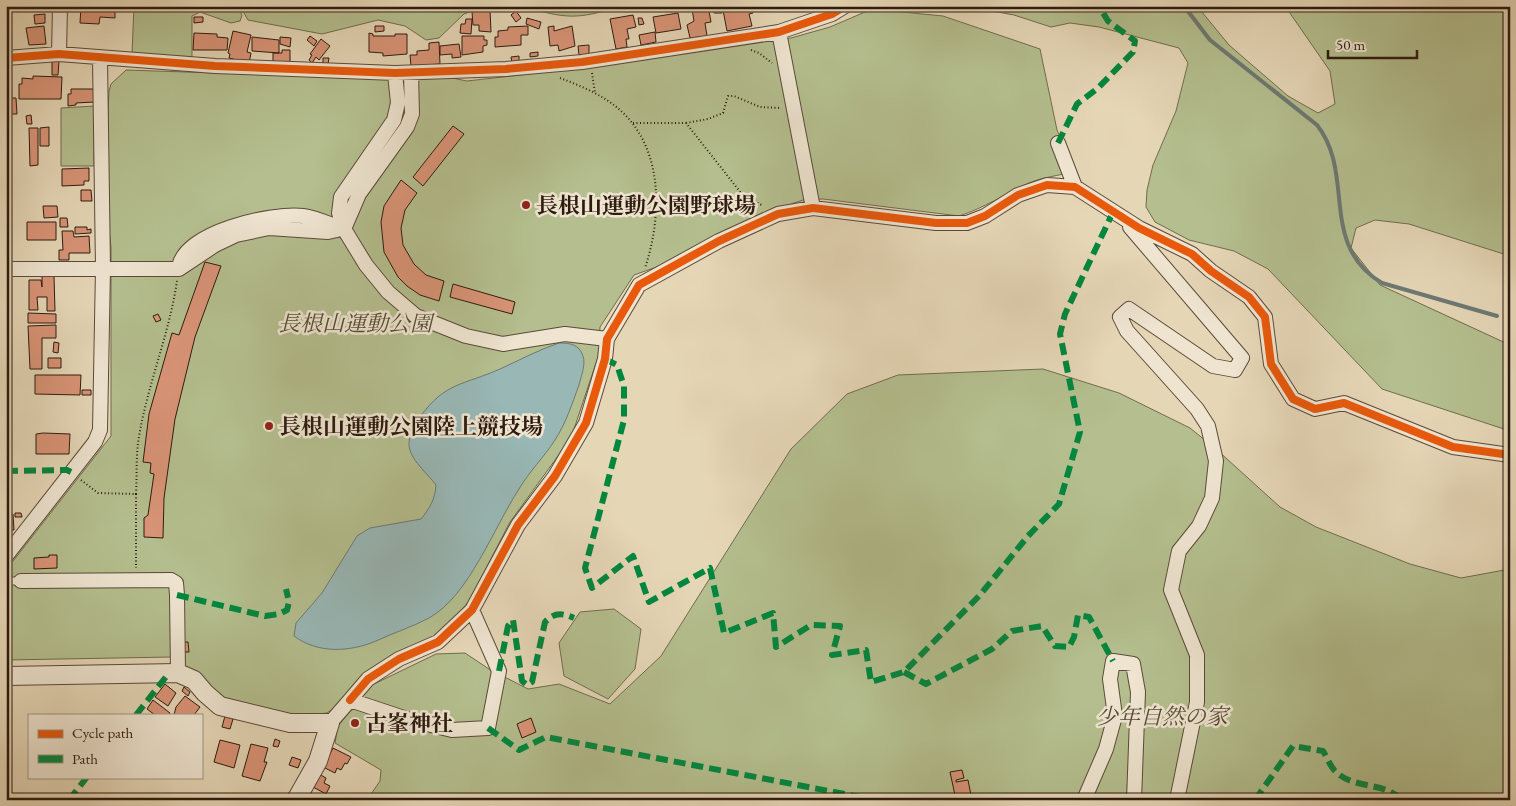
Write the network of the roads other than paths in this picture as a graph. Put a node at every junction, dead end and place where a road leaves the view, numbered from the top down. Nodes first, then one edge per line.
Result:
1 (60, 6) edge
2 (845, 6) edge
3 (779, 32) junction
4 (59, 54) junction
5 (6, 58) edge
6 (100, 58) junction
7 (396, 73) junction
8 (411, 73) junction
9 (1058, 143) dead end
10 (1075, 187) junction
11 (812, 208) junction
12 (1114, 210) junction
13 (344, 229) junction
14 (103, 268) junction
15 (6, 269) edge
16 (607, 339) junction
17 (1510, 455) edge
18 (6, 556) edge
19 (6, 581) edge
20 (21, 581) joint
21 (472, 610) junction
22 (178, 673) junction
23 (6, 676) edge
24 (350, 700) junction
25 (330, 723) junction
26 (296, 800) edge
27 (1084, 800) edge
28 (1134, 800) edge
29 (1177, 800) edge

1 - 4 street
2 - 3 street
3 - 8 street
3 - 11 street
4 - 5 street
4 - 6 street
6 - 7 street
6 - 14 street
7 - 8 street
7 - 13 street
8 - 13 street
9 - 10 street
10 - 11 street
10 - 12 street
11 - 16 street
12 - 17 street
12 - 29 street
13 - 14 street
13 - 16 street
14 - 15 street
14 - 18 street
16 - 21 street
19 - 20 lane
20 - 22 street
21 - 24 street
21 - 24 street
22 - 23 street
22 - 25 street
24 - 25 street
25 - 26 street
27 - 28 street

